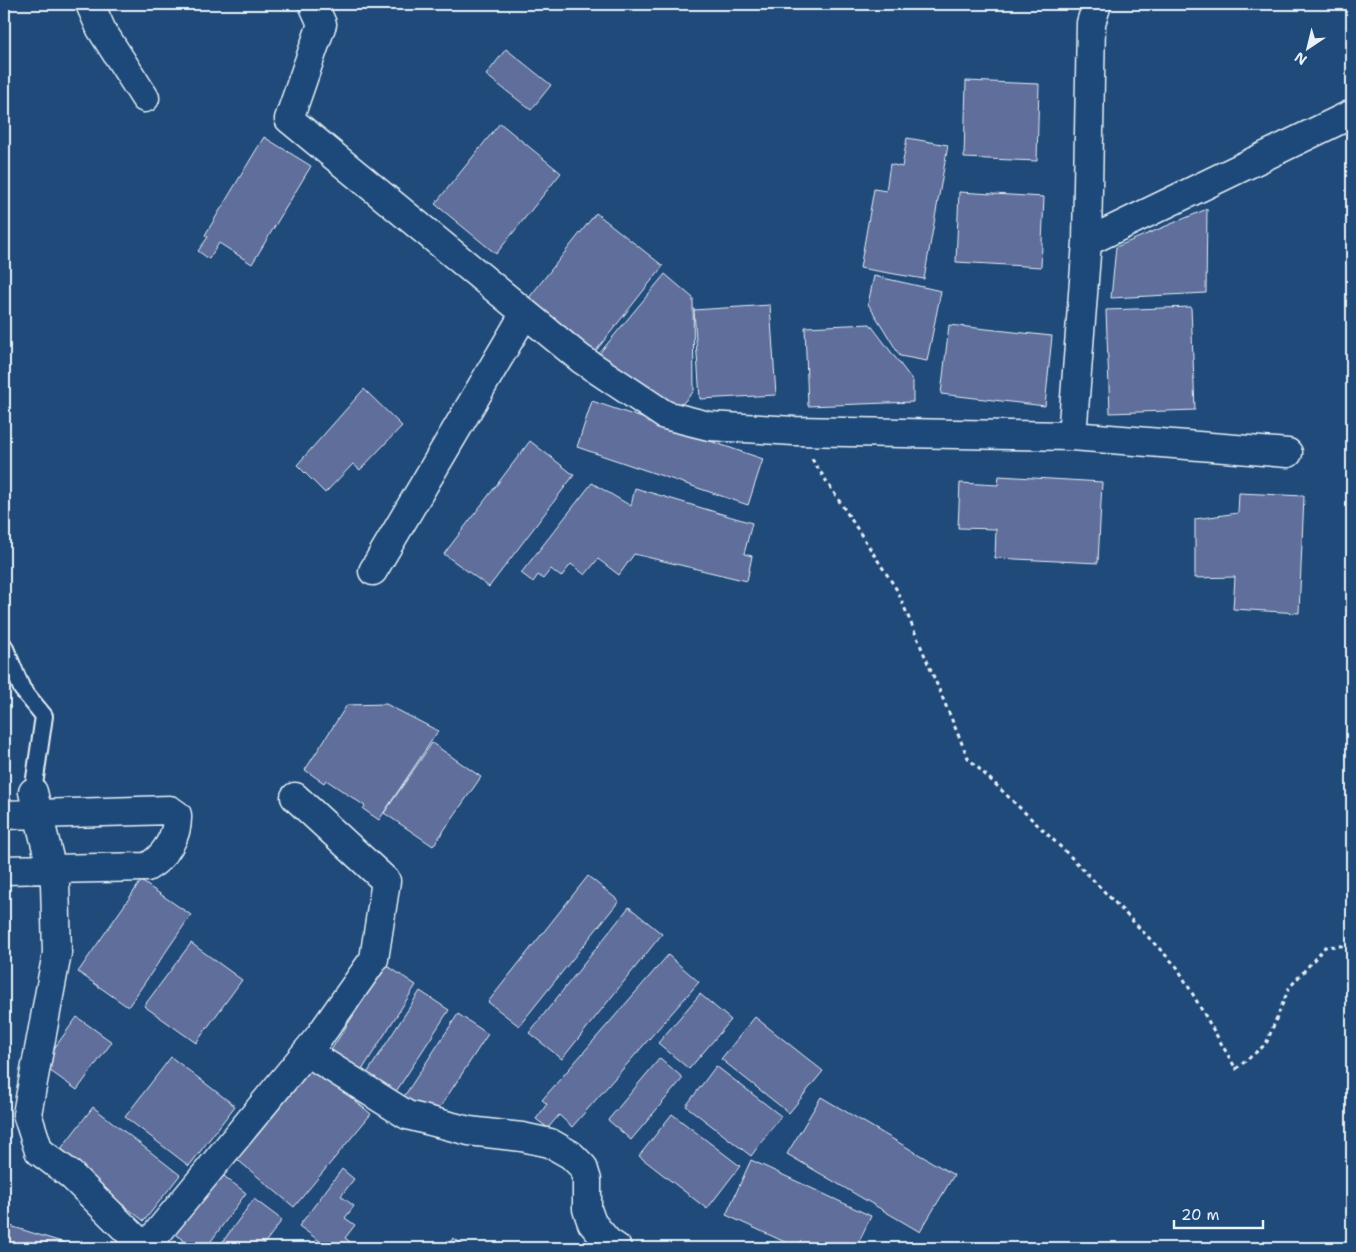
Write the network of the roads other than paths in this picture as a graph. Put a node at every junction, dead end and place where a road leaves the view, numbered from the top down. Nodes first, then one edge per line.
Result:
1 (90, 4) edge
2 (313, 4) edge
3 (1097, 4) edge
4 (145, 98) dead end
5 (1352, 114) edge
6 (1087, 242) junction
7 (525, 313) junction
8 (1072, 436) junction
9 (1288, 454) dead end
10 (374, 571) dead end
11 (4, 646) edge
12 (295, 797) dead end
13 (35, 803) junction
14 (4, 815) edge
15 (52, 869) junction
16 (4, 870) edge
17 (307, 1052) junction
18 (145, 1248) edge
19 (617, 1248) edge

1 - 4 street
2 - 7 street
3 - 6 street
5 - 6 street
6 - 8 street
7 - 8 street
7 - 10 street
8 - 9 street
11 - 13 lane
12 - 17 street
13 - 14 street
13 - 15 street
13 - 15 street
15 - 16 street
15 - 18 street
17 - 18 street
17 - 19 street

